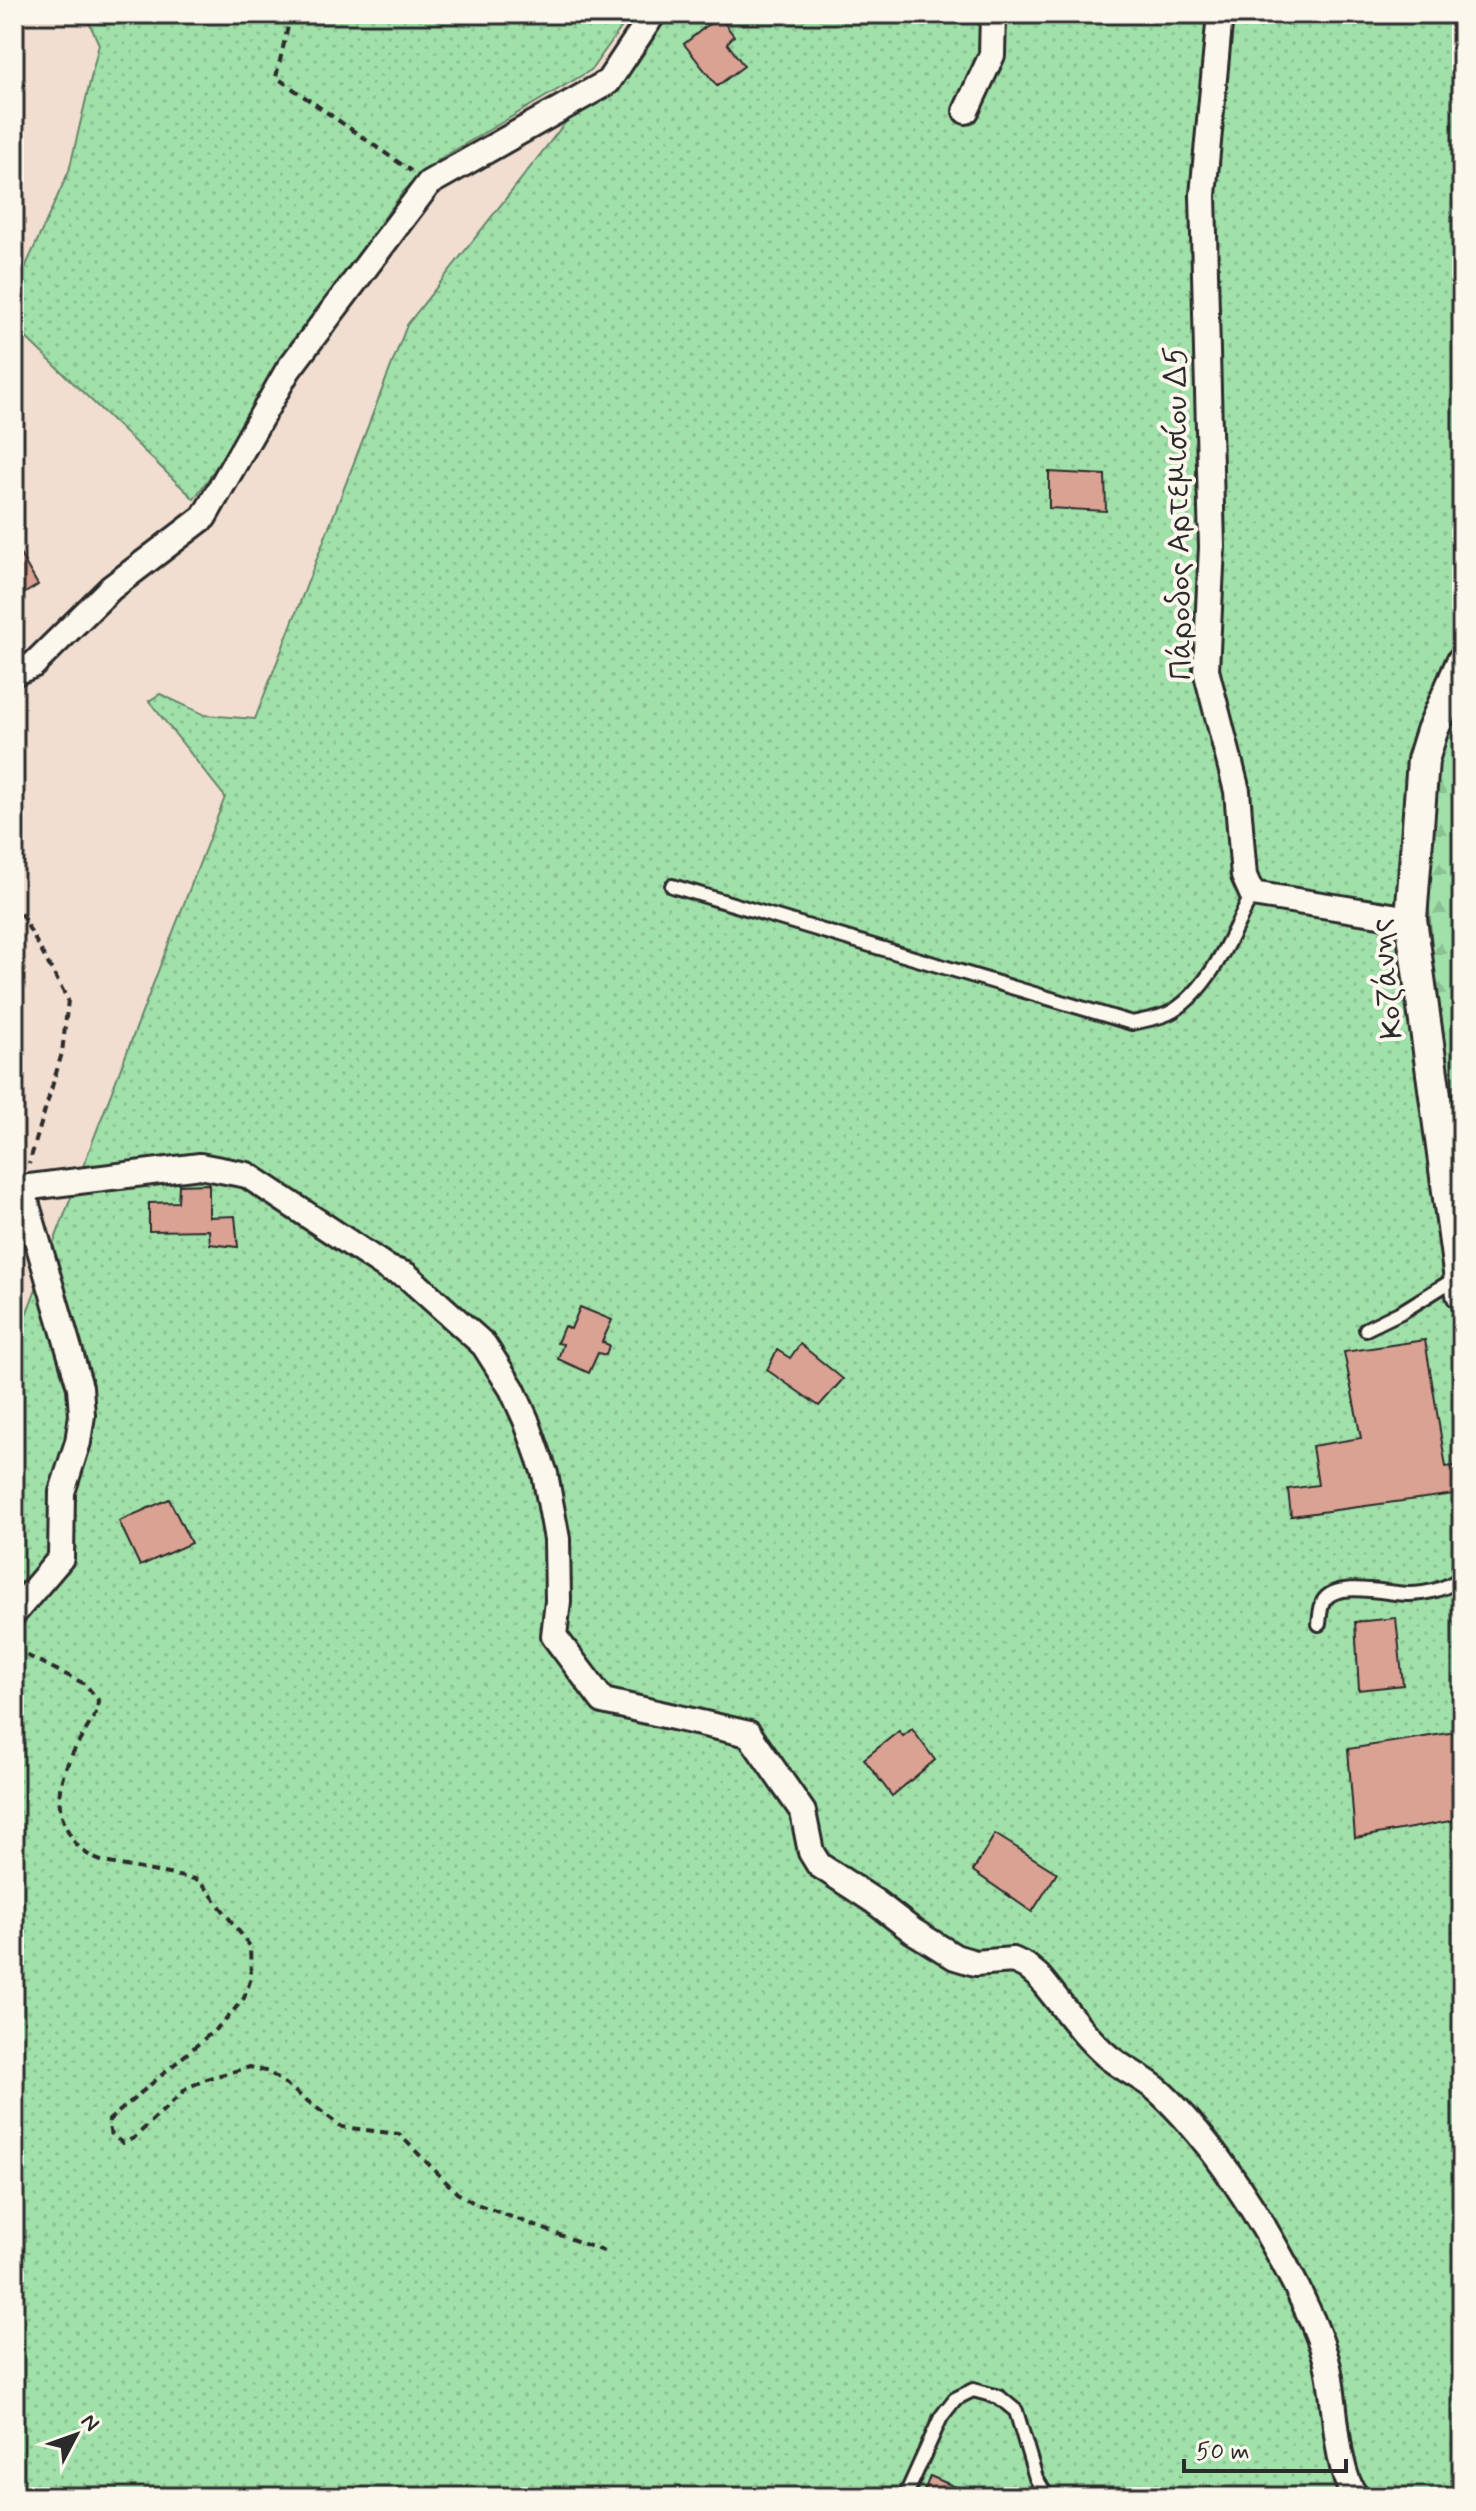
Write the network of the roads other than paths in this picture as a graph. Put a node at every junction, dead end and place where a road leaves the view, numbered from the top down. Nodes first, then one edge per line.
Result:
1 (653, 14) edge
2 (993, 14) edge
3 (1220, 14) edge
4 (966, 111) dead end
5 (1462, 662) edge
6 (14, 673) edge
7 (672, 886) dead end
8 (1252, 894) junction
9 (1411, 919) junction
10 (1461, 1287) edge
11 (1366, 1329) dead end
12 (1462, 1577) edge
13 (14, 1613) edge
14 (1319, 1624) dead end
15 (905, 2497) edge
16 (1047, 2497) edge
17 (1356, 2497) edge

1 - 6 street
2 - 4 street
3 - 8 street, Πάροδος Αρτεμισίου Δ5
5 - 9 street, Κοζάνης
7 - 8 lane
8 - 9 street
9 - 10 street, Κοζάνης
10 - 11 lane
12 - 14 lane
13 - 17 street
15 - 16 lane

